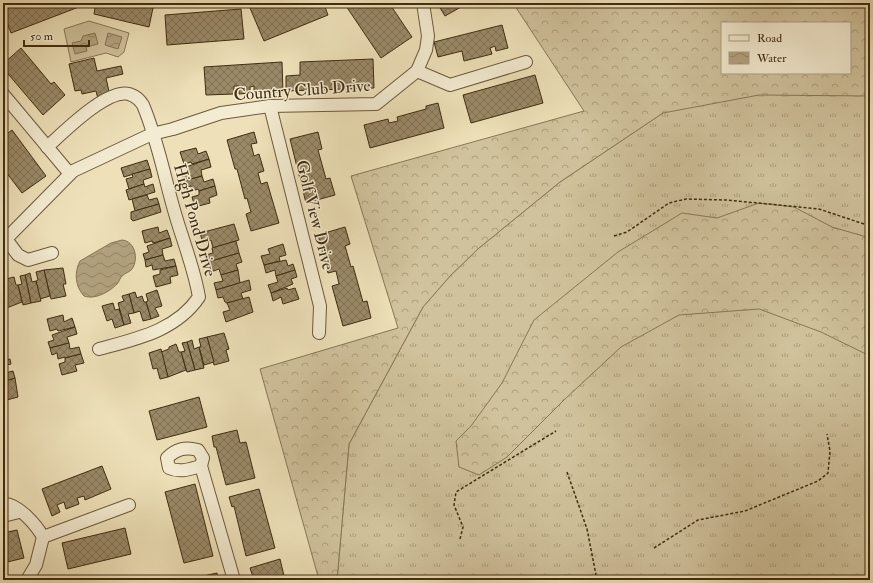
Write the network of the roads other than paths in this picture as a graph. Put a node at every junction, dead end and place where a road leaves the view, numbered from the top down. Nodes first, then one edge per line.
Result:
1 (423, 3) edge
2 (526, 62) dead end
3 (417, 71) junction
4 (3, 94) edge
5 (270, 106) junction
6 (152, 134) junction
7 (47, 146) junction
8 (70, 174) junction
9 (5, 240) edge
10 (52, 253) dead end
11 (319, 333) dead end
12 (98, 349) dead end
13 (202, 466) dead end
14 (3, 504) edge
15 (129, 505) dead end
16 (19, 512) junction
17 (3, 516) edge
18 (43, 537) junction
19 (27, 580) edge
20 (234, 580) edge

1 - 3 street
2 - 3 street
3 - 5 street, Country Club Drive
4 - 7 street
5 - 6 street, Country Club Drive
5 - 11 street, Golf View Drive
6 - 7 street, High Pond Drive
6 - 8 street, Country Club Drive
6 - 12 street, High Pond Drive
7 - 8 street
8 - 9 street, Country Club Drive
9 - 10 street
13 - 20 street
14 - 16 street
15 - 18 street
16 - 17 street
16 - 18 street
18 - 19 street

